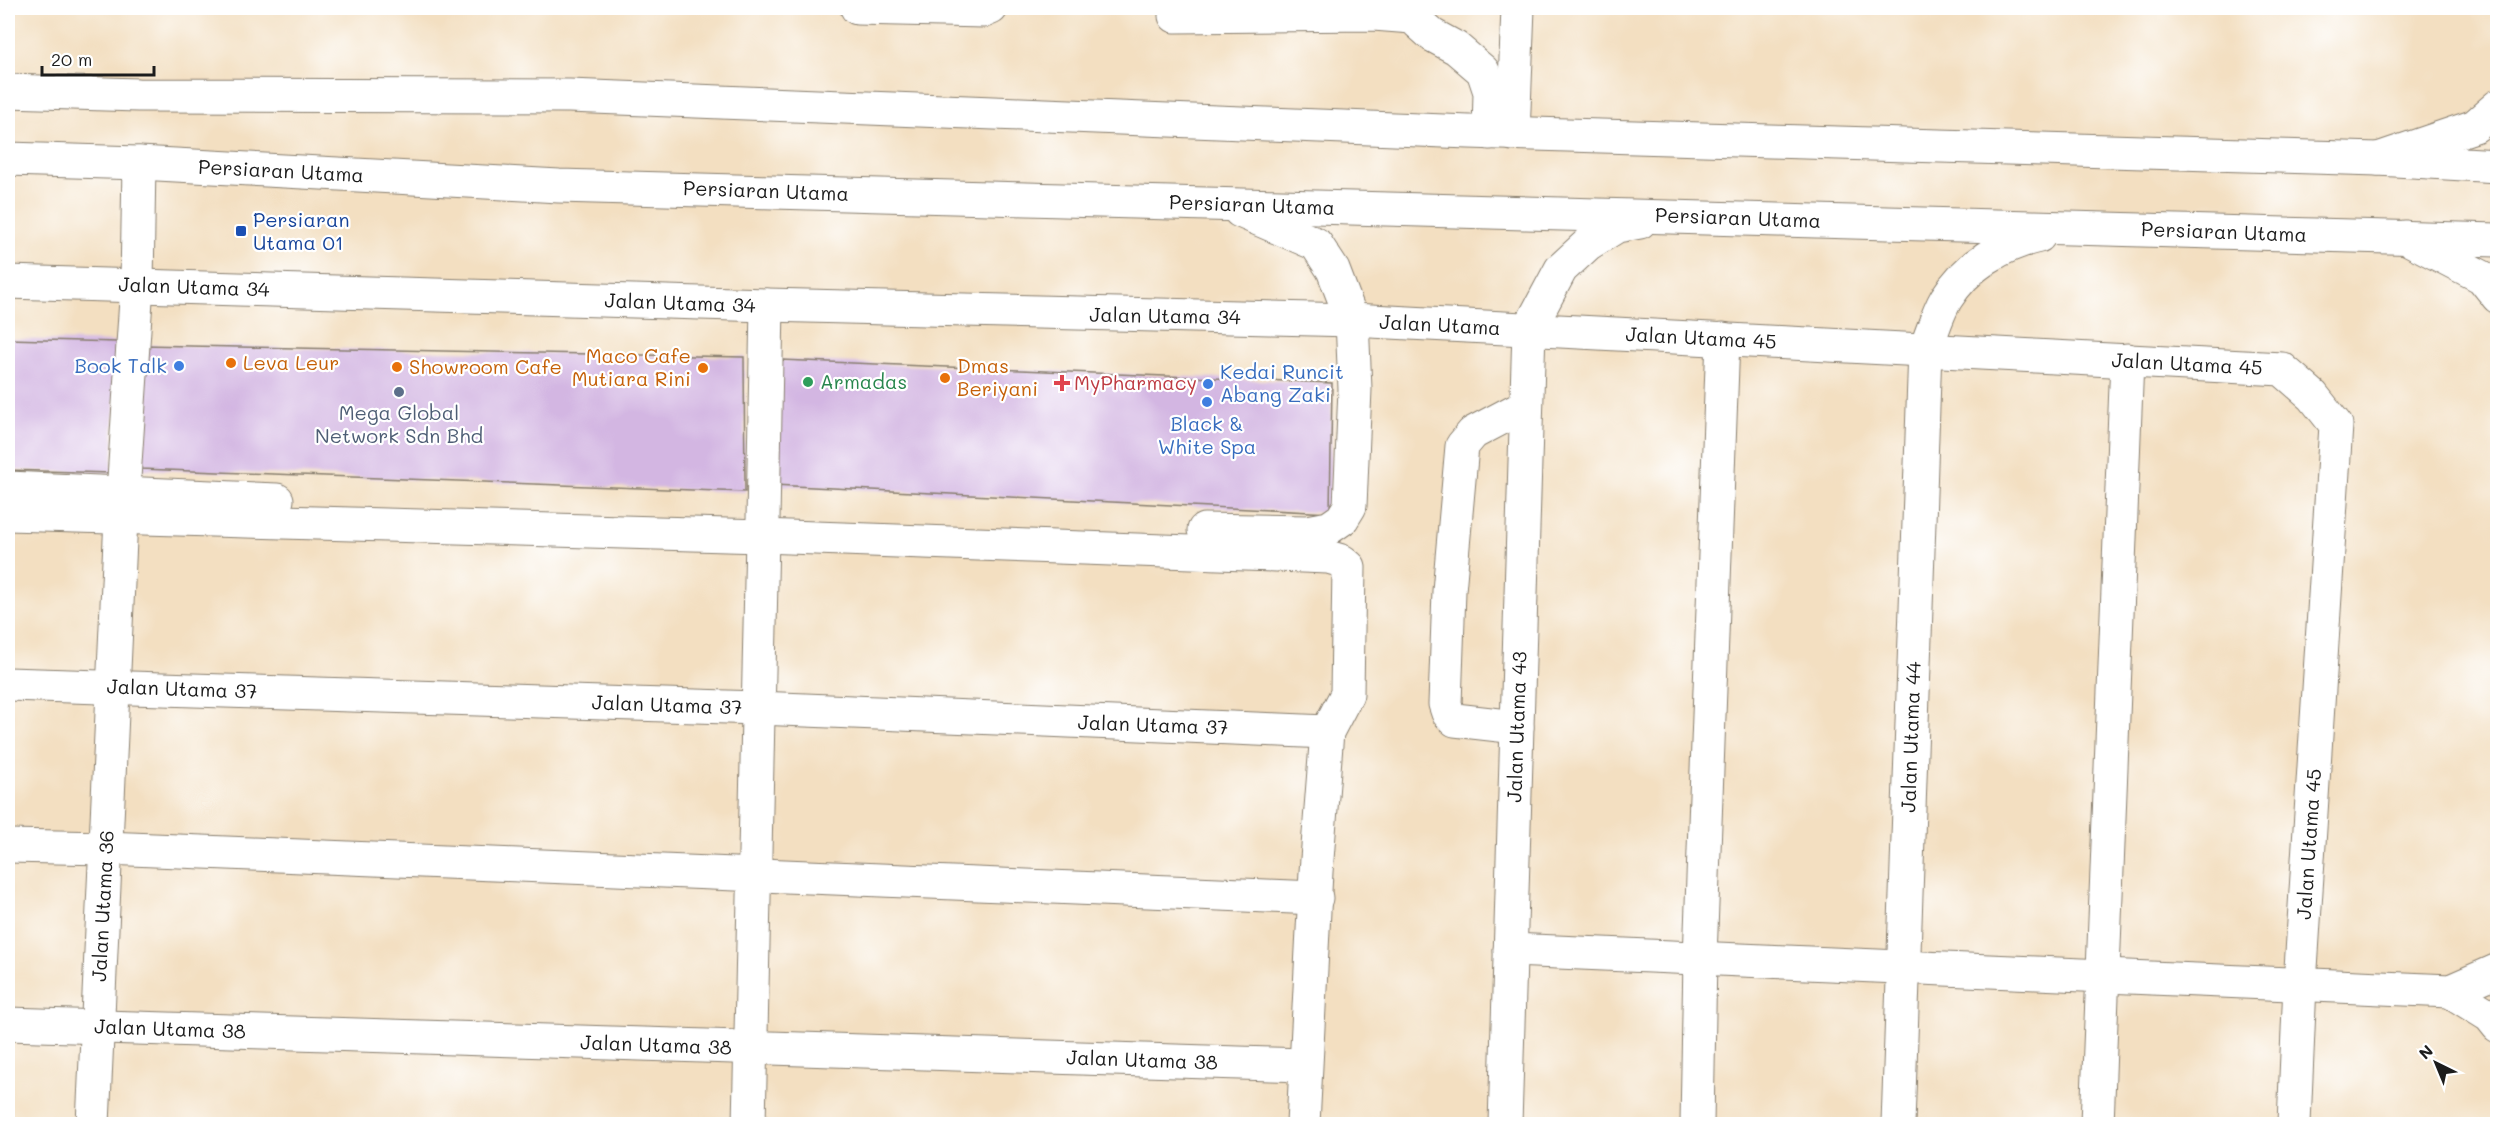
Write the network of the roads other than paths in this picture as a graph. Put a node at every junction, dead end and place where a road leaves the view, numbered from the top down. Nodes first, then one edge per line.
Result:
1 (857, 8) edge
2 (992, 8) edge
3 (1518, 8) edge
4 (1174, 16) dead end
5 (8, 91) edge
6 (2498, 106) edge
7 (1501, 133) junction
8 (8, 159) edge
9 (2378, 159) junction
10 (139, 163) junction
11 (2498, 166) edge
12 (1222, 204) junction
13 (1671, 217) junction
14 (2074, 228) junction
15 (2405, 237) junction
16 (2498, 240) edge
17 (8, 282) edge
18 (137, 285) junction
19 (2498, 297) edge
20 (767, 305) junction
21 (1352, 320) junction
22 (1529, 329) junction
23 (1723, 339) junction
24 (1925, 350) junction
25 (2127, 360) junction
26 (1527, 405) junction
27 (8, 488) edge
28 (122, 506) junction
29 (8, 514) edge
30 (762, 528) junction
31 (8, 684) edge
32 (113, 687) junction
33 (758, 708) junction
34 (1517, 727) junction
35 (1327, 732) junction
36 (8, 846) edge
37 (106, 848) junction
38 (754, 876) junction
39 (1316, 898) junction
40 (1510, 950) junction
41 (1700, 958) junction
42 (1903, 967) junction
43 (2498, 970) edge
44 (2102, 975) junction
45 (2300, 984) junction
46 (2450, 991) junction
47 (8, 1024) edge
48 (2498, 1026) edge
49 (98, 1027) junction
50 (750, 1048) junction
51 (1305, 1065) junction
52 (93, 1125) edge
53 (749, 1125) edge
54 (1303, 1125) edge
55 (1505, 1125) edge
56 (1697, 1125) edge
57 (1898, 1125) edge
58 (2097, 1125) edge
59 (2294, 1125) edge

1 - 2 street
3 - 7 street
4 - 7 street
5 - 7 street
6 - 9 street
7 - 9 street
8 - 10 street, Persiaran Utama
9 - 11 street
10 - 12 street, Persiaran Utama
10 - 18 street, Jalan Utama 36
12 - 13 street, Persiaran Utama
12 - 21 street
13 - 14 street, Persiaran Utama
13 - 22 street
14 - 15 street, Persiaran Utama
14 - 24 street
15 - 16 street, Persiaran Utama
15 - 19 street
17 - 18 street, Jalan Utama 34
18 - 20 street, Jalan Utama 34
18 - 28 street, Jalan Utama 36
20 - 21 street, Jalan Utama 34
20 - 30 street
21 - 22 street, Jalan Utama
21 - 30 street
22 - 23 street, Jalan Utama 45
22 - 26 street, Jalan Utama 43
23 - 24 street, Jalan Utama 45
23 - 41 street
24 - 25 street, Jalan Utama 45
24 - 42 street, Jalan Utama 44
25 - 44 street
25 - 45 street, Jalan Utama 45
26 - 34 street, Jalan Utama 43
26 - 34 street
27 - 28 street
28 - 29 street
28 - 30 street
28 - 32 street, Jalan Utama 36
30 - 33 street
30 - 35 street
31 - 32 street, Jalan Utama 37
32 - 33 street, Jalan Utama 37
32 - 37 street, Jalan Utama 36
33 - 35 street, Jalan Utama 37
33 - 38 street
34 - 40 street, Jalan Utama 43
35 - 39 street
36 - 37 street
37 - 38 street
37 - 49 street, Jalan Utama 36
38 - 39 street
38 - 50 street
39 - 51 street
40 - 41 street
40 - 55 street, Jalan Utama 43
41 - 42 street
41 - 56 street
42 - 44 street
42 - 57 street, Jalan Utama 44
43 - 46 street
44 - 45 street
44 - 58 street
45 - 46 street
45 - 59 street, Jalan Utama 45
46 - 48 street
47 - 49 street, Jalan Utama 38
49 - 50 street, Jalan Utama 38
49 - 52 street, Jalan Utama 36
50 - 51 street, Jalan Utama 38
50 - 53 street
51 - 54 street

